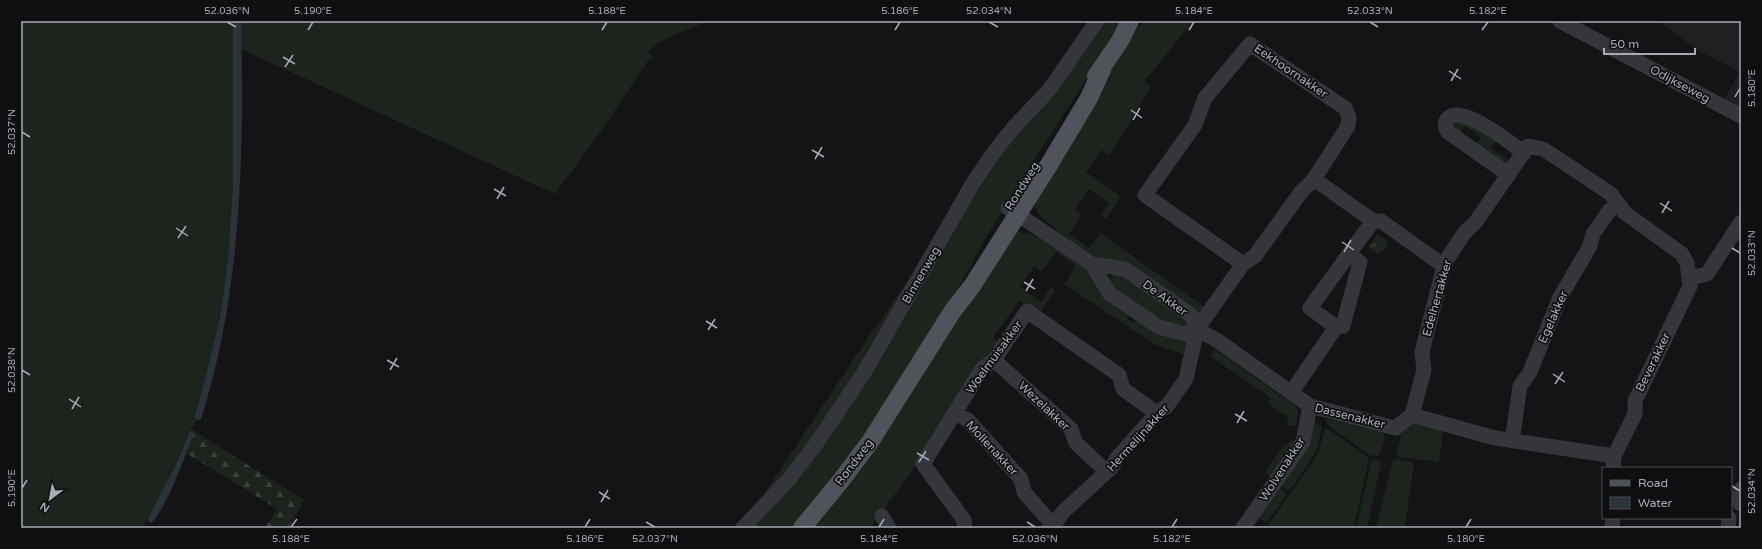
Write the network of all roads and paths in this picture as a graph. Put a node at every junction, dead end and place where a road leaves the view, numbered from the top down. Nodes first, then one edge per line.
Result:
1 (1097, 21) edge
2 (1130, 21) edge
3 (1138, 21) edge
4 (1560, 21) edge
5 (1579, 25) edge
6 (1120, 41) junction
7 (1741, 116) edge
8 (1524, 153) junction
9 (1509, 175) junction
10 (1314, 179) junction
11 (1618, 204) junction
12 (1013, 211) junction
13 (1373, 220) junction
14 (1741, 222) edge
15 (1349, 254) junction
16 (1092, 264) junction
17 (1243, 264) junction
18 (1444, 266) junction
19 (1690, 278) junction
20 (1336, 328) junction
21 (1197, 329) junction
22 (994, 360) junction
23 (1291, 393) junction
24 (1310, 406) junction
25 (955, 413) junction
26 (1157, 413) junction
27 (1412, 416) junction
28 (1512, 440) junction
29 (1614, 462) edge
30 (1107, 472) junction
31 (1055, 526) edge
32 (743, 528) edge
33 (802, 528) edge
34 (965, 528) edge
35 (1243, 528) edge

1 - 32 street, Binnenweg
2 - 6 main road, Rondweg
3 - 6 main road, Rondweg
4 - 5 street, Odijkseweg
5 - 7 street, Odijkseweg
6 - 12 main road, Rondweg
8 - 9 street, Edelhertakker
8 - 9 street
8 - 11 street
9 - 18 street, Edelhertakker
10 - 13 street
10 - 17 street, Eekhoornakker
10 - 17 street, Eekhoornakker
11 - 19 street
11 - 28 street, Egelakker
12 - 16 street, De Akker
12 - 33 main road, Rondweg
13 - 15 street
13 - 18 street
14 - 19 street
15 - 20 street
15 - 20 street
16 - 21 street, De Akker
16 - 21 street, De Akker
17 - 21 street, Eekhoornakker
18 - 27 street, Edelhertakker
19 - 29 street, Beverakker
20 - 23 street
21 - 23 street, Dassenakker
21 - 26 street, Hermelijnakker
22 - 25 street, Woelmuisakker
22 - 26 street, Woelmuisakker
22 - 30 street, Wezelakker
23 - 24 street, Dassenakker
24 - 27 street, Dassenakker
24 - 35 street, Wolvenakker
25 - 31 street, Mollenakker
25 - 34 street, Woelmuisakker
26 - 30 street, Hermelijnakker
27 - 28 street
28 - 29 street
30 - 31 street, Hermelijnakker

